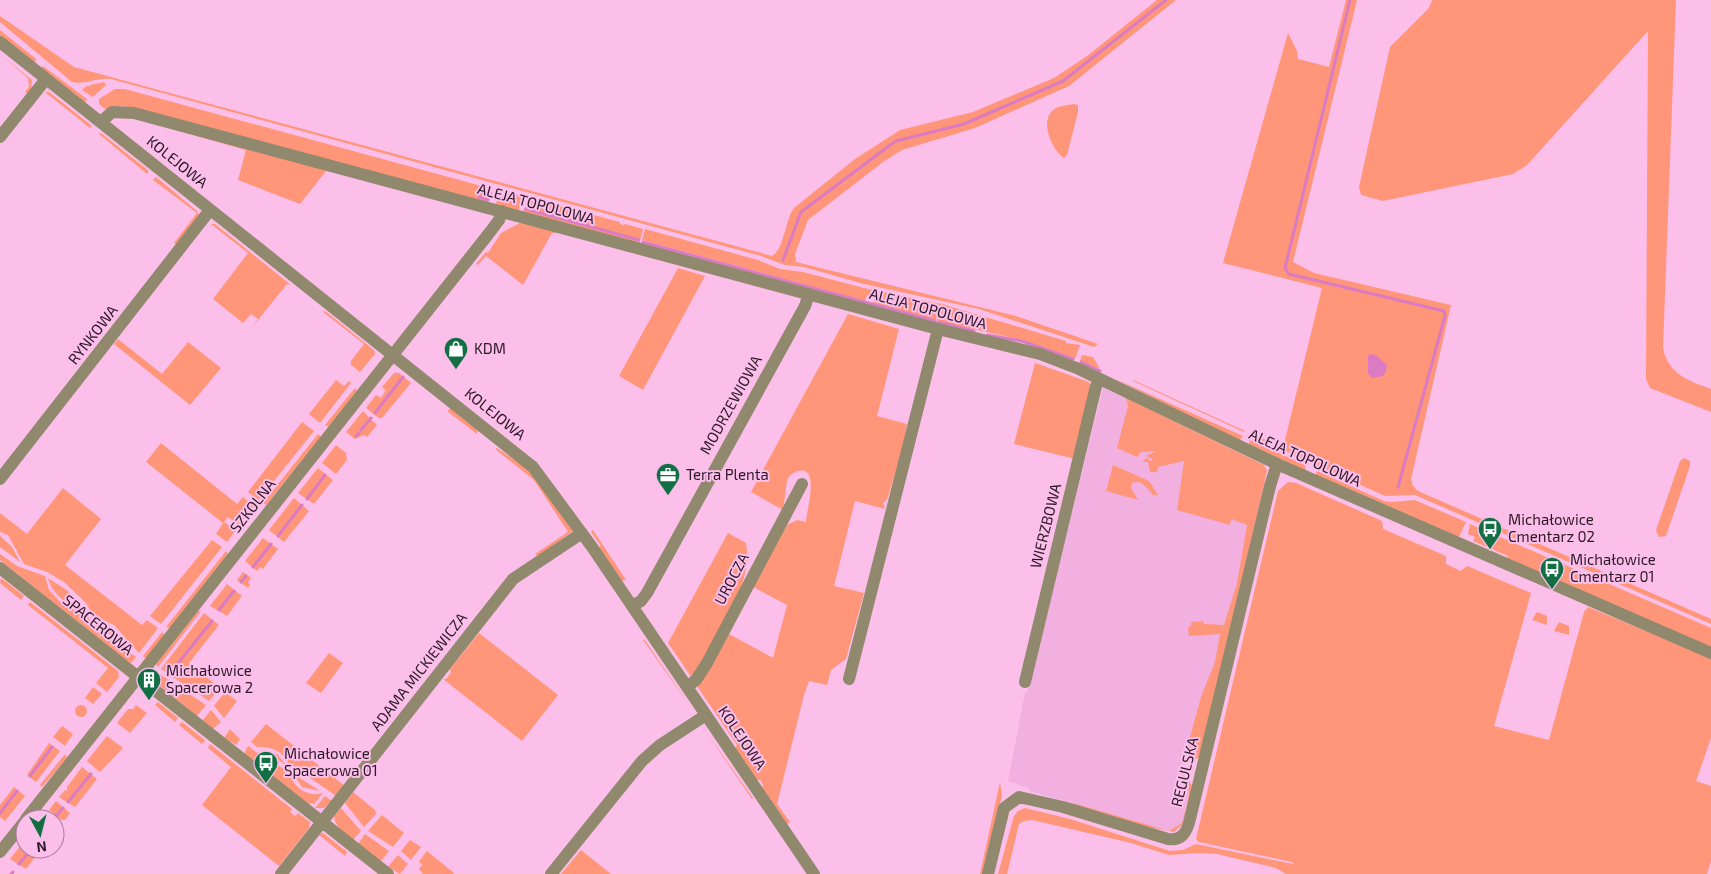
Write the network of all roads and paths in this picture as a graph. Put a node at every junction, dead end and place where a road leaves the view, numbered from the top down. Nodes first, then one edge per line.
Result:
1 (0, 42) edge
2 (46, 79) junction
3 (101, 122) junction
4 (0, 137) edge
5 (210, 210) junction
6 (502, 212) junction
7 (809, 294) junction
8 (938, 329) junction
9 (393, 354) junction
10 (1100, 379) junction
11 (1277, 464) junction
12 (0, 479) edge
13 (802, 484) dead end
14 (582, 533) junction
15 (0, 568) edge
16 (632, 606) junction
17 (1711, 653) edge
18 (138, 677) junction
19 (849, 679) dead end
20 (1025, 682) dead end
21 (688, 687) junction
22 (706, 715) junction
23 (35, 809) edge
24 (322, 821) junction
25 (15, 834) edge
26 (0, 852) edge
27 (281, 874) edge
28 (388, 874) edge
29 (551, 874) edge
30 (814, 874) edge
31 (988, 874) edge

1 - 2 street, KOLEJOWA
2 - 3 street, KOLEJOWA
2 - 4 street
3 - 5 street, KOLEJOWA
3 - 6 street, ALEJA TOPOLOWA
5 - 9 street, KOLEJOWA
5 - 12 street, RYNKOWA
6 - 7 street, ALEJA TOPOLOWA
6 - 9 street, SZKOLNA
7 - 8 street, ALEJA TOPOLOWA
7 - 16 street, MODRZEWIOWA
8 - 10 street, ALEJA TOPOLOWA
8 - 19 street
9 - 14 street, KOLEJOWA
9 - 18 street, SZKOLNA
10 - 11 street, ALEJA TOPOLOWA
10 - 20 street, WIERZBOWA
11 - 17 street, ALEJA TOPOLOWA
11 - 31 street, REGULSKA
13 - 21 street, UROCZA
14 - 16 street, KOLEJOWA
14 - 24 street, ADAMA MICKIEWICZA
15 - 18 street, SPACEROWA
16 - 21 street, KOLEJOWA
18 - 23 street, SZKOLNA
18 - 24 street, SPACEROWA
21 - 22 street, KOLEJOWA
22 - 29 street
22 - 30 street, KOLEJOWA
24 - 27 street, ADAMA MICKIEWICZA
24 - 28 street, SPACEROWA
25 - 26 street, SZKOLNA

